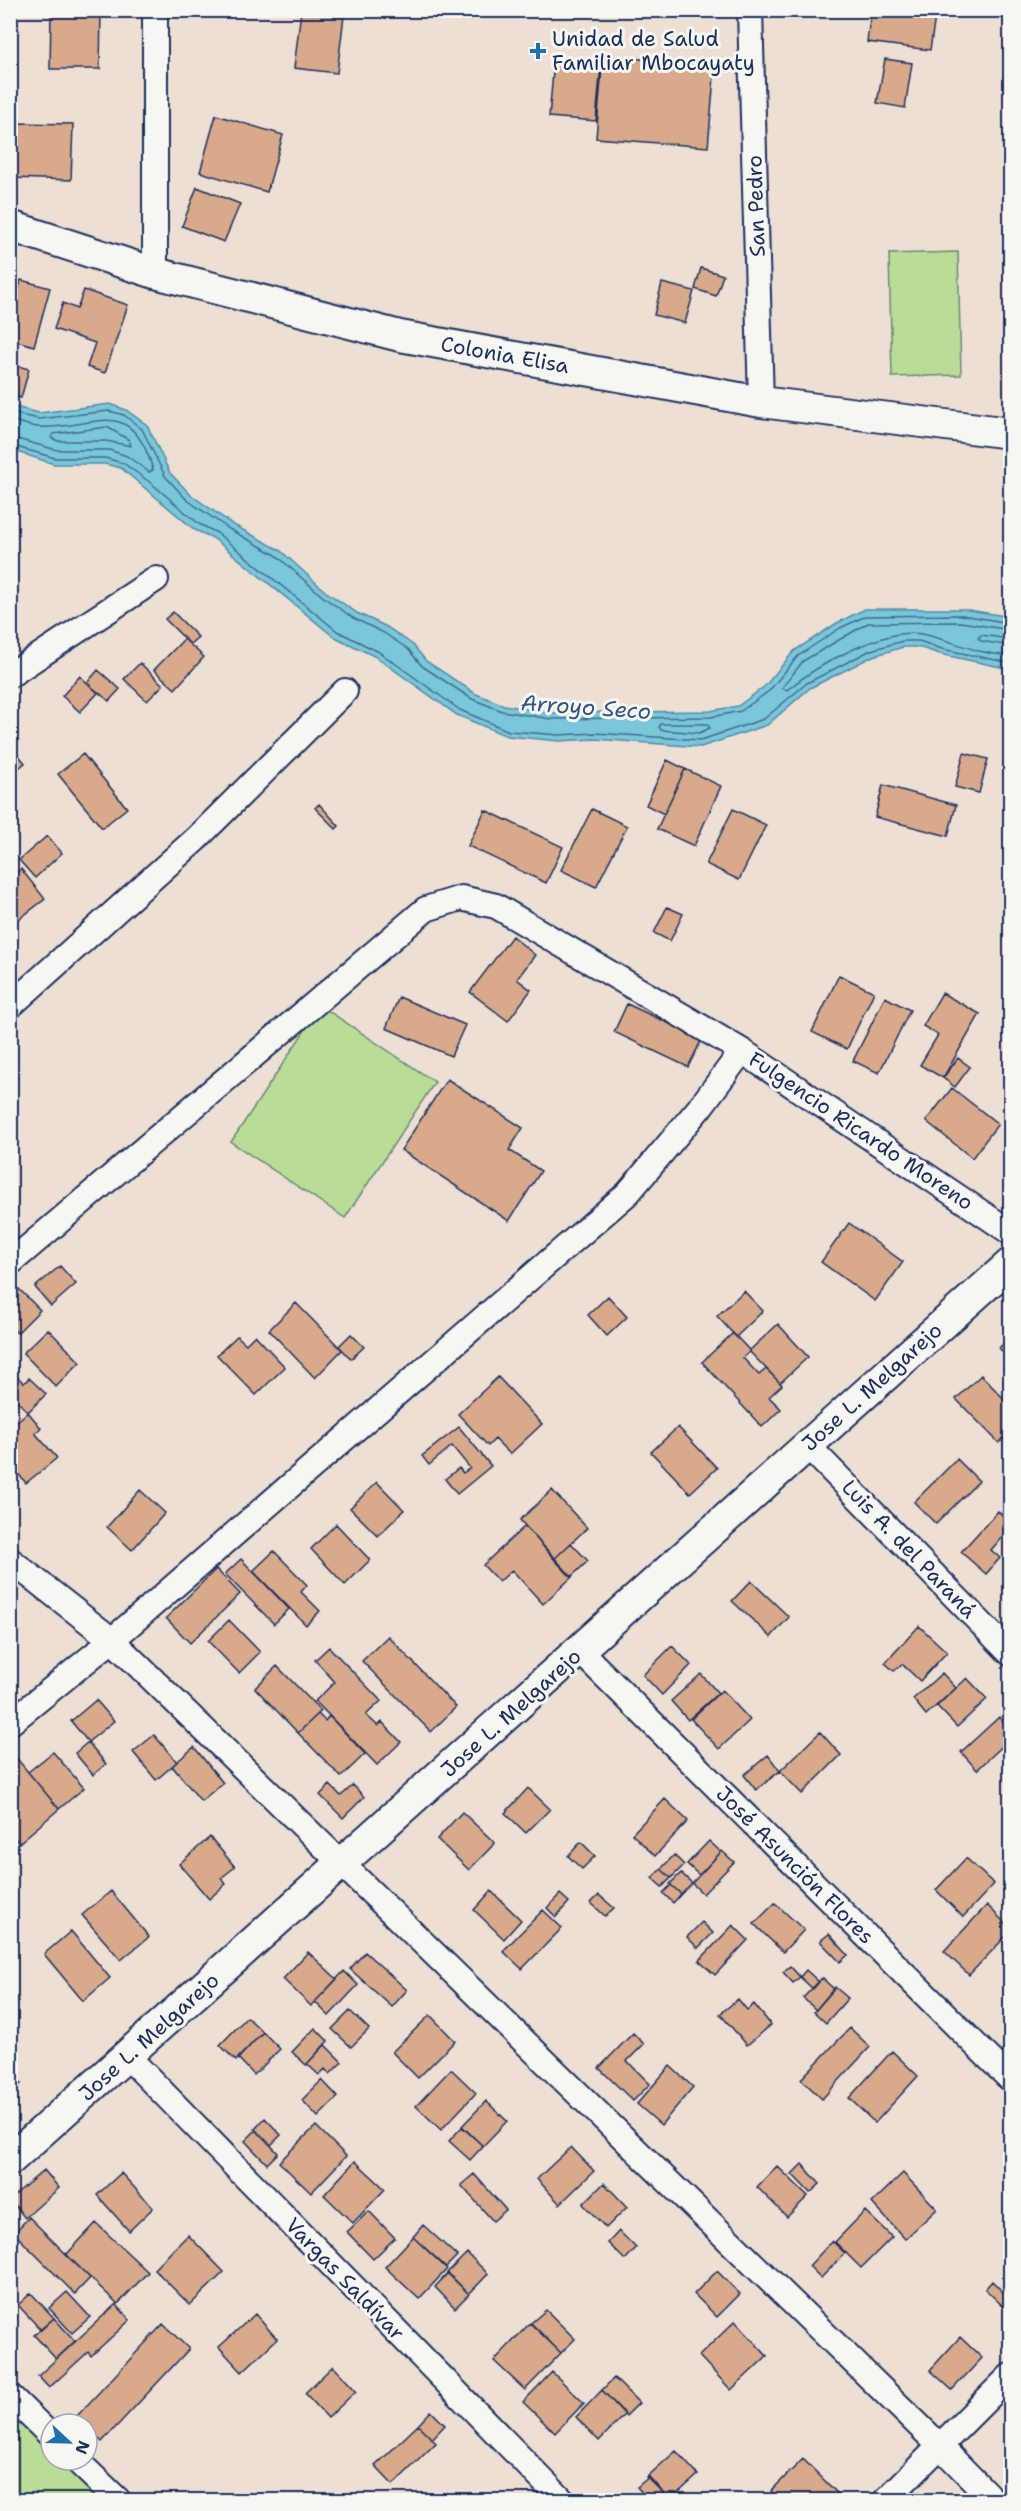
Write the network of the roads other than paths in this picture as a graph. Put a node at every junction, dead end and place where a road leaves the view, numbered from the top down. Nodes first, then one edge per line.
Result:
1 (154, 10) edge
2 (750, 10) edge
3 (10, 226) edge
4 (156, 273) junction
5 (761, 402) junction
6 (1011, 433) edge
7 (156, 579) dead end
8 (10, 675) edge
9 (345, 691) dead end
10 (10, 1006) edge
11 (742, 1051) junction
12 (1011, 1232) edge
13 (10, 1263) edge
14 (1011, 1264) edge
15 (807, 1445) junction
16 (10, 1560) edge
17 (112, 1640) junction
18 (580, 1652) junction
19 (1011, 1653) edge
20 (10, 1724) edge
21 (342, 1864) junction
22 (128, 2057) junction
23 (1011, 2079) edge
24 (10, 2160) edge
25 (1011, 2376) edge
26 (10, 2396) edge
27 (39, 2424) edge
28 (940, 2446) junction
29 (88, 2472) edge
30 (117, 2500) edge
31 (562, 2500) edge
32 (886, 2500) edge
33 (993, 2500) edge

1 - 4 street
2 - 5 street, San Pedro
3 - 4 street, Colonia Elisa
4 - 5 street, Colonia Elisa
5 - 6 street, Colonia Elisa
7 - 8 street
9 - 10 street
11 - 12 street, Fulgencio Ricardo Moreno
11 - 13 street, Fulgencio Ricardo Moreno
11 - 17 street
14 - 15 street, Jose L. Melgarejo
15 - 18 street, Jose L. Melgarejo
15 - 19 street, Luis A. del Paraná
16 - 17 street
17 - 20 street
17 - 21 street
18 - 21 street, Jose L. Melgarejo
18 - 23 street, José Asunción Flores
21 - 22 street, Jose L. Melgarejo
21 - 28 street
22 - 24 street, Jose L. Melgarejo
22 - 31 street, Vargas Saldívar
25 - 28 street
26 - 27 street
28 - 32 street
28 - 33 street
29 - 30 street

